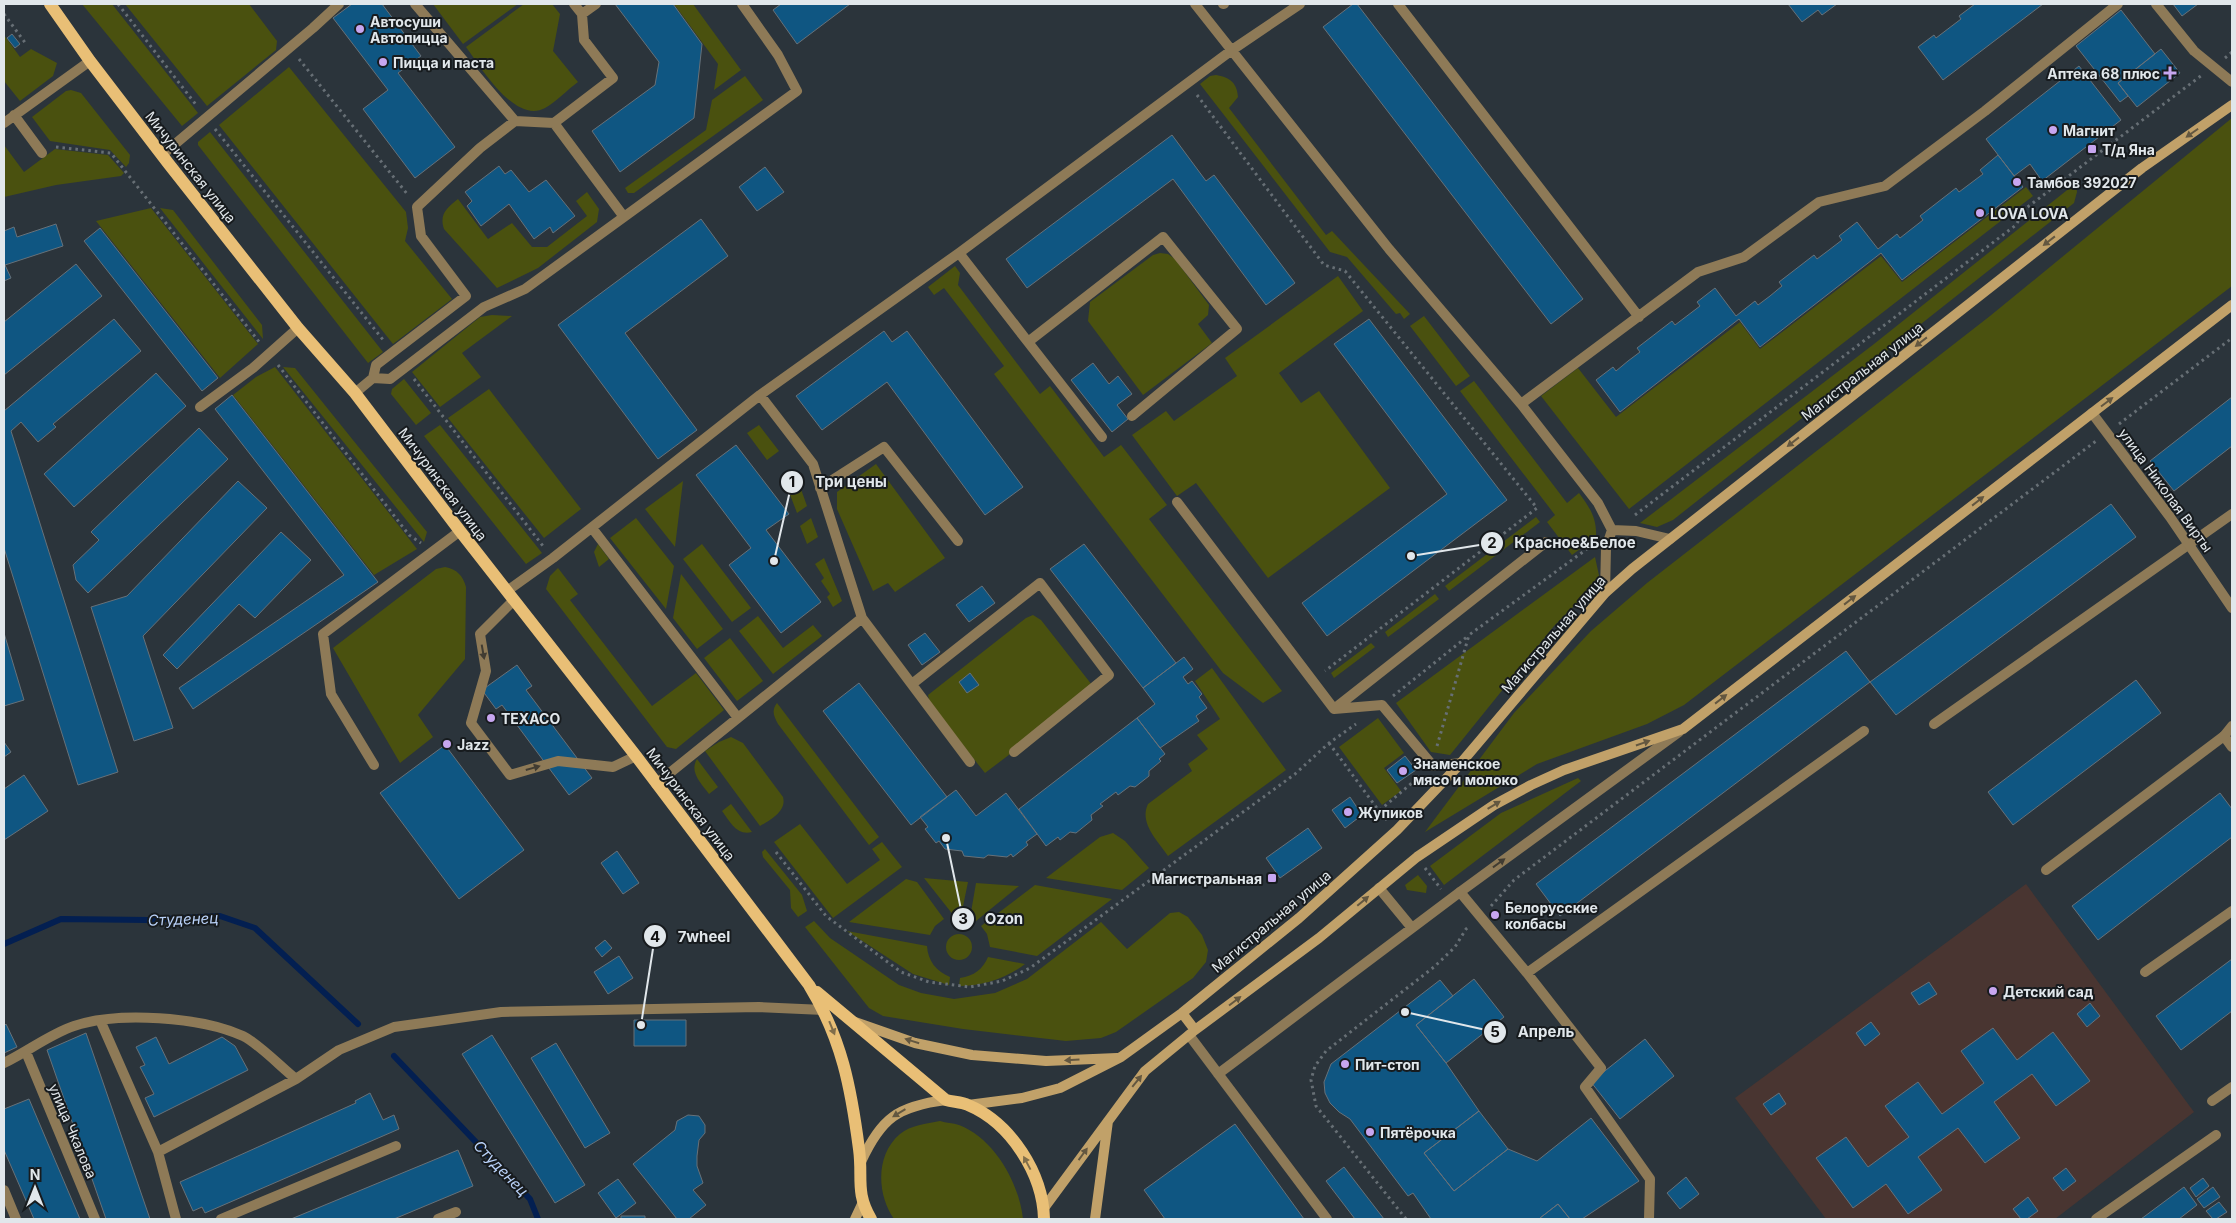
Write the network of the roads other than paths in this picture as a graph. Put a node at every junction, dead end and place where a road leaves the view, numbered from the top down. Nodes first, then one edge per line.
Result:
1 (339, 4) edge
2 (415, 4) edge
3 (574, 4) edge
4 (596, 4) edge
5 (742, 4) edge
6 (1195, 4) edge
7 (1300, 4) edge
8 (1398, 4) edge
9 (2118, 4) edge
10 (2156, 4) edge
11 (54, 5) edge
12 (582, 14) junction
13 (1232, 50) junction
14 (90, 61) junction
15 (2232, 82) edge
16 (2232, 105) edge
17 (14, 115) junction
18 (515, 121) junction
19 (4, 122) edge
20 (554, 124) junction
21 (44, 150) road end
22 (162, 155) junction
23 (624, 217) junction
24 (959, 253) junction
25 (2232, 305) edge
26 (1639, 317) junction
27 (298, 328) junction
28 (1028, 342) junction
29 (373, 378) junction
30 (355, 392) junction
31 (760, 395) junction
32 (1522, 404) junction
33 (200, 407) dead end
34 (2092, 413) junction
35 (1132, 416) dead end
36 (1102, 437) dead end
37 (820, 488) junction
38 (1176, 502) dead end
39 (2232, 514) edge
40 (592, 528) junction
41 (1612, 530) junction
42 (460, 531) junction
43 (958, 540) dead end
44 (1670, 540) junction
45 (1546, 542) dead end
46 (2188, 546) junction
47 (1605, 593) junction
48 (511, 596) junction
49 (2232, 608) edge
50 (862, 618) junction
51 (912, 684) junction
52 (1334, 709) junction
53 (738, 718) junction
54 (1934, 724) dead end
55 (2232, 726) edge
56 (1682, 729) junction
57 (1864, 731) dead end
58 (2224, 736) junction
59 (2232, 748) edge
60 (1014, 752) dead end
61 (636, 756) junction
62 (970, 762) dead end
63 (1461, 762) junction
64 (374, 765) dead end
65 (656, 784) junction
66 (2046, 870) dead end
67 (1378, 888) junction
68 (1460, 892) junction
69 (2232, 911) edge
70 (1412, 928) junction
71 (2145, 972) dead end
72 (1527, 973) junction
73 (809, 985) junction
74 (824, 1010) junction
75 (1182, 1013) junction
76 (100, 1020) junction
77 (853, 1021) junction
78 (1192, 1033) junction
79 (26, 1052) junction
80 (1121, 1058) junction
81 (4, 1063) edge
82 (1218, 1074) junction
83 (296, 1079) junction
84 (2232, 1087) edge
85 (946, 1100) junction
86 (2212, 1101) dead end
87 (968, 1105) junction
88 (1108, 1120) junction
89 (2216, 1136) dead end
90 (396, 1146) dead end
91 (158, 1152) junction
92 (861, 1162) junction
93 (4, 1190) edge
94 (862, 1204) junction
95 (456, 1212) dead end
96 (1044, 1214) edge
97 (16, 1219) edge
98 (95, 1219) edge
99 (176, 1219) edge
100 (221, 1219) edge
101 (438, 1219) edge
102 (855, 1219) edge
103 (870, 1219) edge
104 (1095, 1219) edge
105 (1327, 1219) edge
106 (1649, 1219) edge
107 (2096, 1219) edge

1 - 22 street
2 - 18 street
3 - 12 street
4 - 12 street
5 - 23 street
6 - 13 street
7 - 13 street
8 - 26 street
9 - 26 street
10 - 15 street
11 - 14 main road, Мичуринская улица
12 - 20 street
13 - 24 street
13 - 32 street
14 - 17 street
14 - 22 main road, Мичуринская улица
16 -> 44 main road, Магистральная улица
17 - 19 street
17 - 21 street
18 - 20 street
18 - 29 street
20 - 23 street
22 - 27 main road, Мичуринская улица
23 - 29 street
24 - 28 street
24 - 31 street
34 -> 25 main road
26 - 32 street
27 - 30 main road, Мичуринская улица
27 - 33 street
28 - 35 street
28 - 36 street
29 - 30 street
30 - 42 main road, Мичуринская улица
31 - 37 street
31 - 40 street
32 - 41 street
34 - 46 street, улица Николая Вирты
56 -> 34 main road
37 - 43 street
37 - 50 street
38 - 52 street
39 - 46 street
40 - 48 street
40 - 53 street
41 - 44 street
41 - 47 street
42 - 48 main road, Мичуринская улица
42 - 64 street
44 - 47 main road, Магистральная улица
45 - 52 street
46 - 49 street, улица Николая Вирты
46 - 54 street
47 - 63 main road, Магистральная улица
48 - 61 main road, Мичуринская улица
48 -> 61 street
50 - 51 street
50 - 53 street
51 - 60 street
51 - 62 street
52 - 63 street
53 - 65 street
55 - 58 street
67 -> 56 main road
68 -> 56 street
57 - 72 street
58 - 59 street
58 - 66 street
61 - 65 main road, Мичуринская улица
63 - 75 main road, Магистральная улица
65 - 73 main road, Мичуринская улица
67 - 70 street
78 -> 67 main road
68 - 70 street
68 - 72 street
69 - 71 street
70 - 82 street
72 - 106 street
73 - 74 main road, Мичуринская улица
73 - 77 main road, Мичуринская улица
74 - 83 street
74 -> 92 main road, Мичуринская улица
75 - 78 main road
75 - 80 main road, Магистральная улица
76 - 79 street
76 - 83 street
76 - 91 street
80 -> 77 main road
77 - 85 main road, Мичуринская улица
78 - 82 street
88 -> 78 main road
79 - 81 street
79 - 98 street, улица Чкалова
80 - 87 main road, Магистральная улица
82 - 105 street
83 - 91 street
84 - 86 street
85 - 87 main road
85 -> 92 main road
96 -> 87 main road
96 -> 88 main road
88 - 104 main road
89 - 107 street
90 - 100 street
91 - 99 street
92 - 94 main road, Мичуринская улица
93 - 97 street
94 - 102 main road
94 - 103 main road
95 - 101 street

